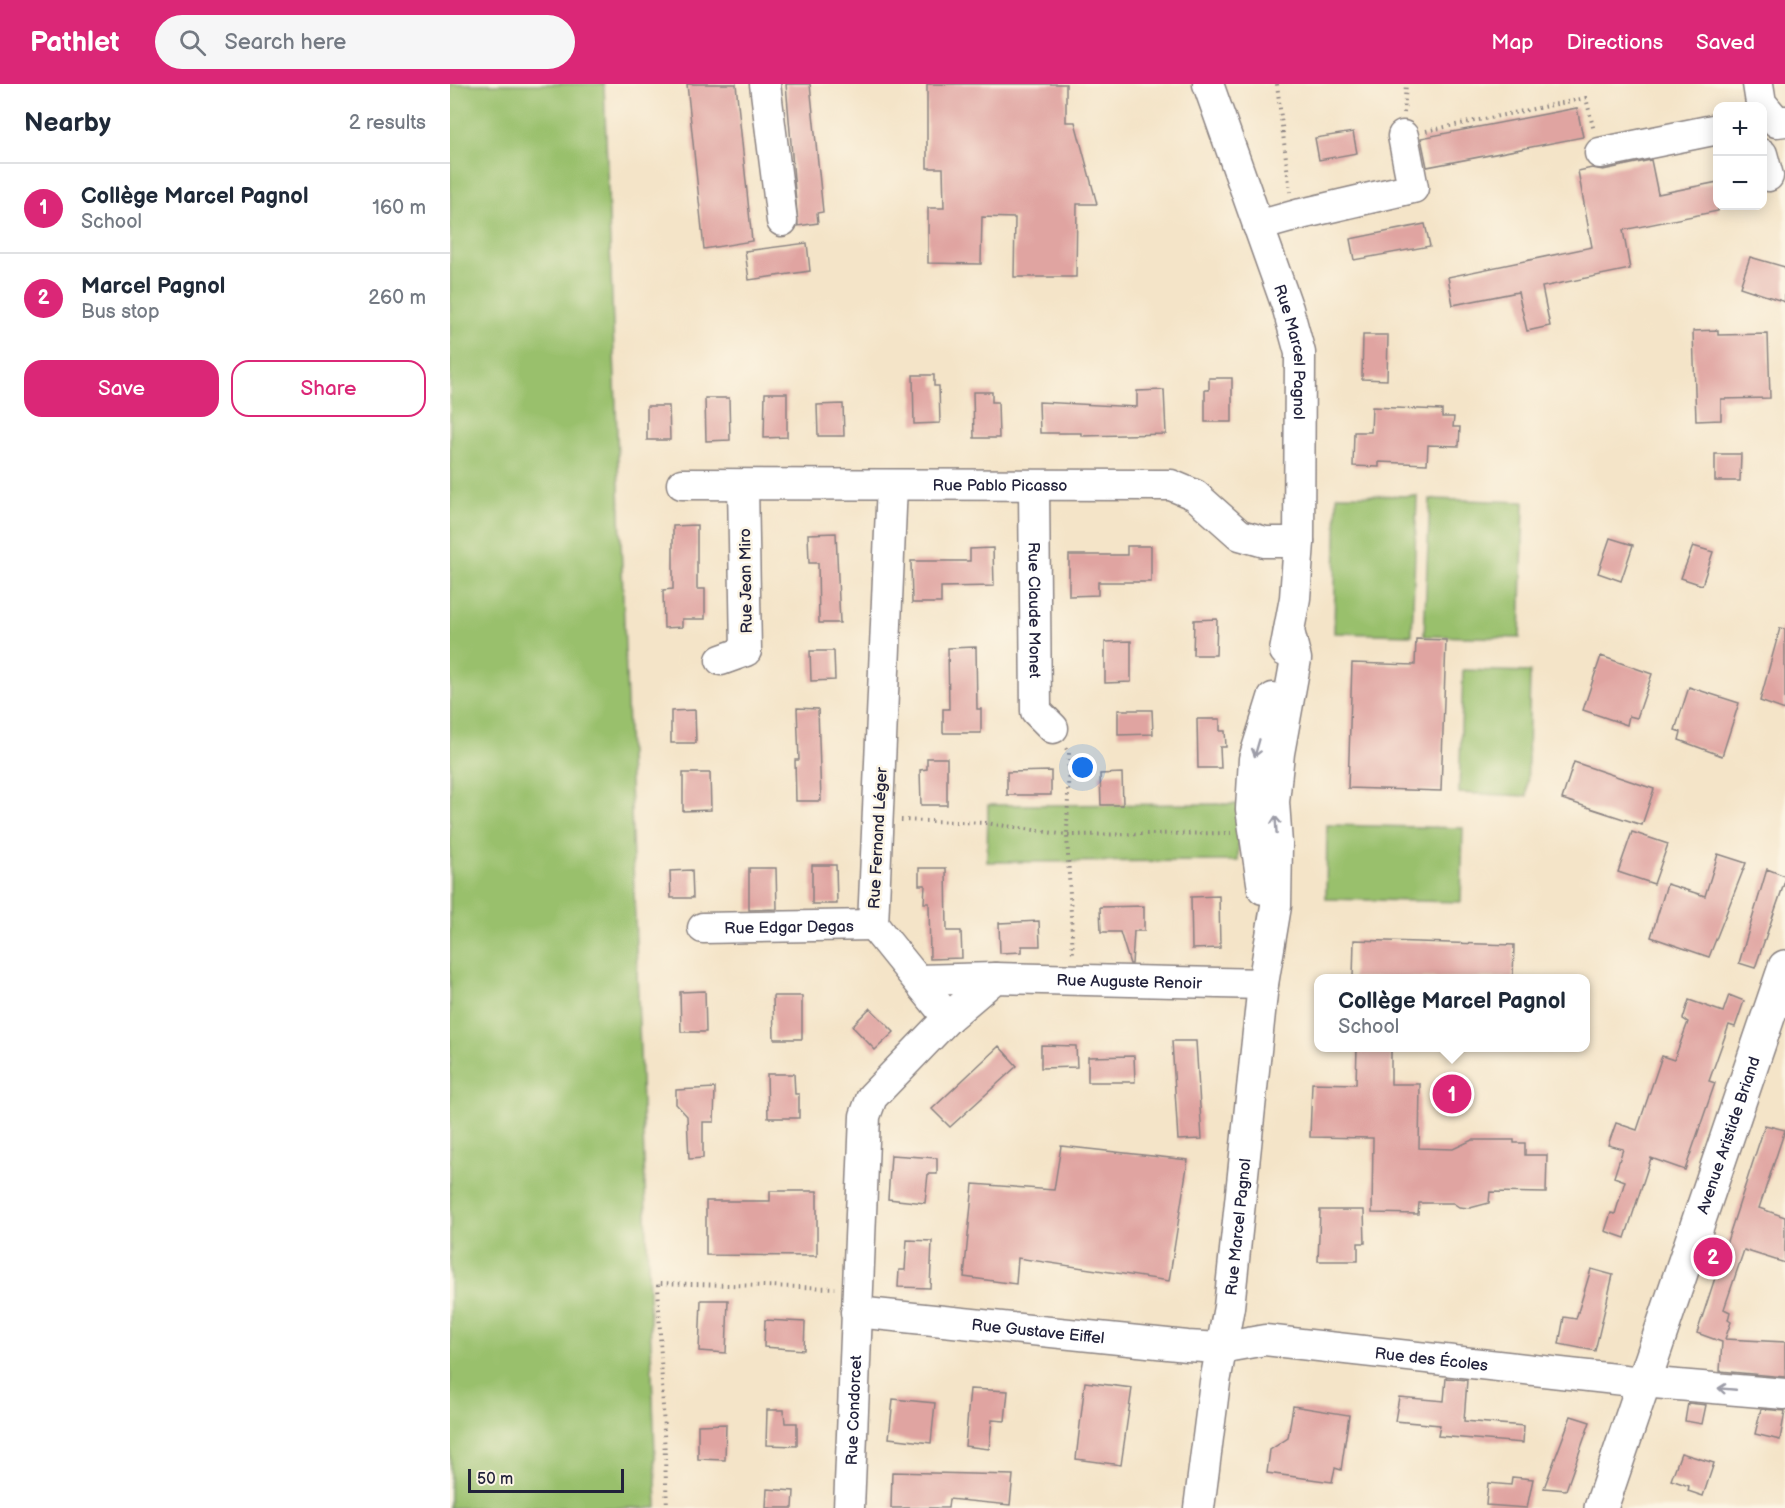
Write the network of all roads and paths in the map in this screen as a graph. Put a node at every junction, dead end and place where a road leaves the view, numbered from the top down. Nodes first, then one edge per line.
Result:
1 (765, 84) edge
2 (1208, 84) edge
3 (1277, 84) edge
4 (1713, 130) edge
5 (1403, 136) joint
6 (1600, 153) joint
7 (1294, 216) junction
8 (782, 221) dead end
9 (1258, 226) junction
10 (682, 484) dead end
11 (743, 485) junction
12 (892, 485) junction
13 (1034, 486) junction
14 (1299, 542) junction
15 (1289, 631) junction
16 (721, 660) dead end
17 (1053, 728) joint
18 (879, 820) junction
19 (1254, 833) junction
20 (1067, 835) junction
21 (873, 925) junction
22 (703, 928) dead end
23 (1267, 946) junction
24 (1785, 967) edge
25 (995, 978) junction
26 (918, 980) junction
27 (1074, 980) junction
28 (1263, 984) junction
29 (948, 1018) junction
30 (857, 1300) junction
31 (1220, 1348) junction
32 (1642, 1382) junction
33 (1785, 1394) edge
34 (667, 1508) edge
35 (849, 1508) edge
36 (1198, 1508) edge
37 (1601, 1508) edge

1 - 8 street
2 - 9 street, Rue Marcel Pagnol
3 - 7 path
4 - 6 street
5 - 6 path
5 - 7 street
7 - 9 street
9 - 14 street, Rue Marcel Pagnol
10 - 11 street, Rue Pablo Picasso
11 - 12 street, Rue Pablo Picasso
11 - 16 street, Rue Jean Miro
12 - 13 street, Rue Pablo Picasso
12 - 18 street, Rue Fernand Léger
13 - 14 street, Rue Pablo Picasso
13 - 17 street, Rue Claude Monet
14 - 15 street, Rue Marcel Pagnol
15 -> 19 street, Rue Marcel Pagnol
23 -> 15 street, Rue Marcel Pagnol
17 - 20 path
18 - 20 path
18 - 21 street, Rue Fernand Léger
19 - 20 path
19 - 23 street, Rue Marcel Pagnol
20 - 27 path
21 - 22 street, Rue Edgar Degas
21 - 26 street, Rue Fernand Léger
23 - 28 street, Rue Marcel Pagnol
24 - 32 main road, Avenue Aristide Briand
25 - 26 street, Rue Auguste Renoir
25 - 27 street, Rue Auguste Renoir
25 - 29 street
26 - 29 street, Rue Fernand Léger
27 - 28 street, Rue Auguste Renoir
28 - 31 street, Rue Marcel Pagnol
29 - 30 street
30 - 31 street, Rue Gustave Eiffel
30 - 34 path
30 - 35 street, Rue Condorcet
31 - 32 street, Rue des Écoles
31 - 36 street, Rue Marcel Pagnol
33 -> 32 street, Rue des Écoles
32 - 37 main road, Avenue Aristide Briand

